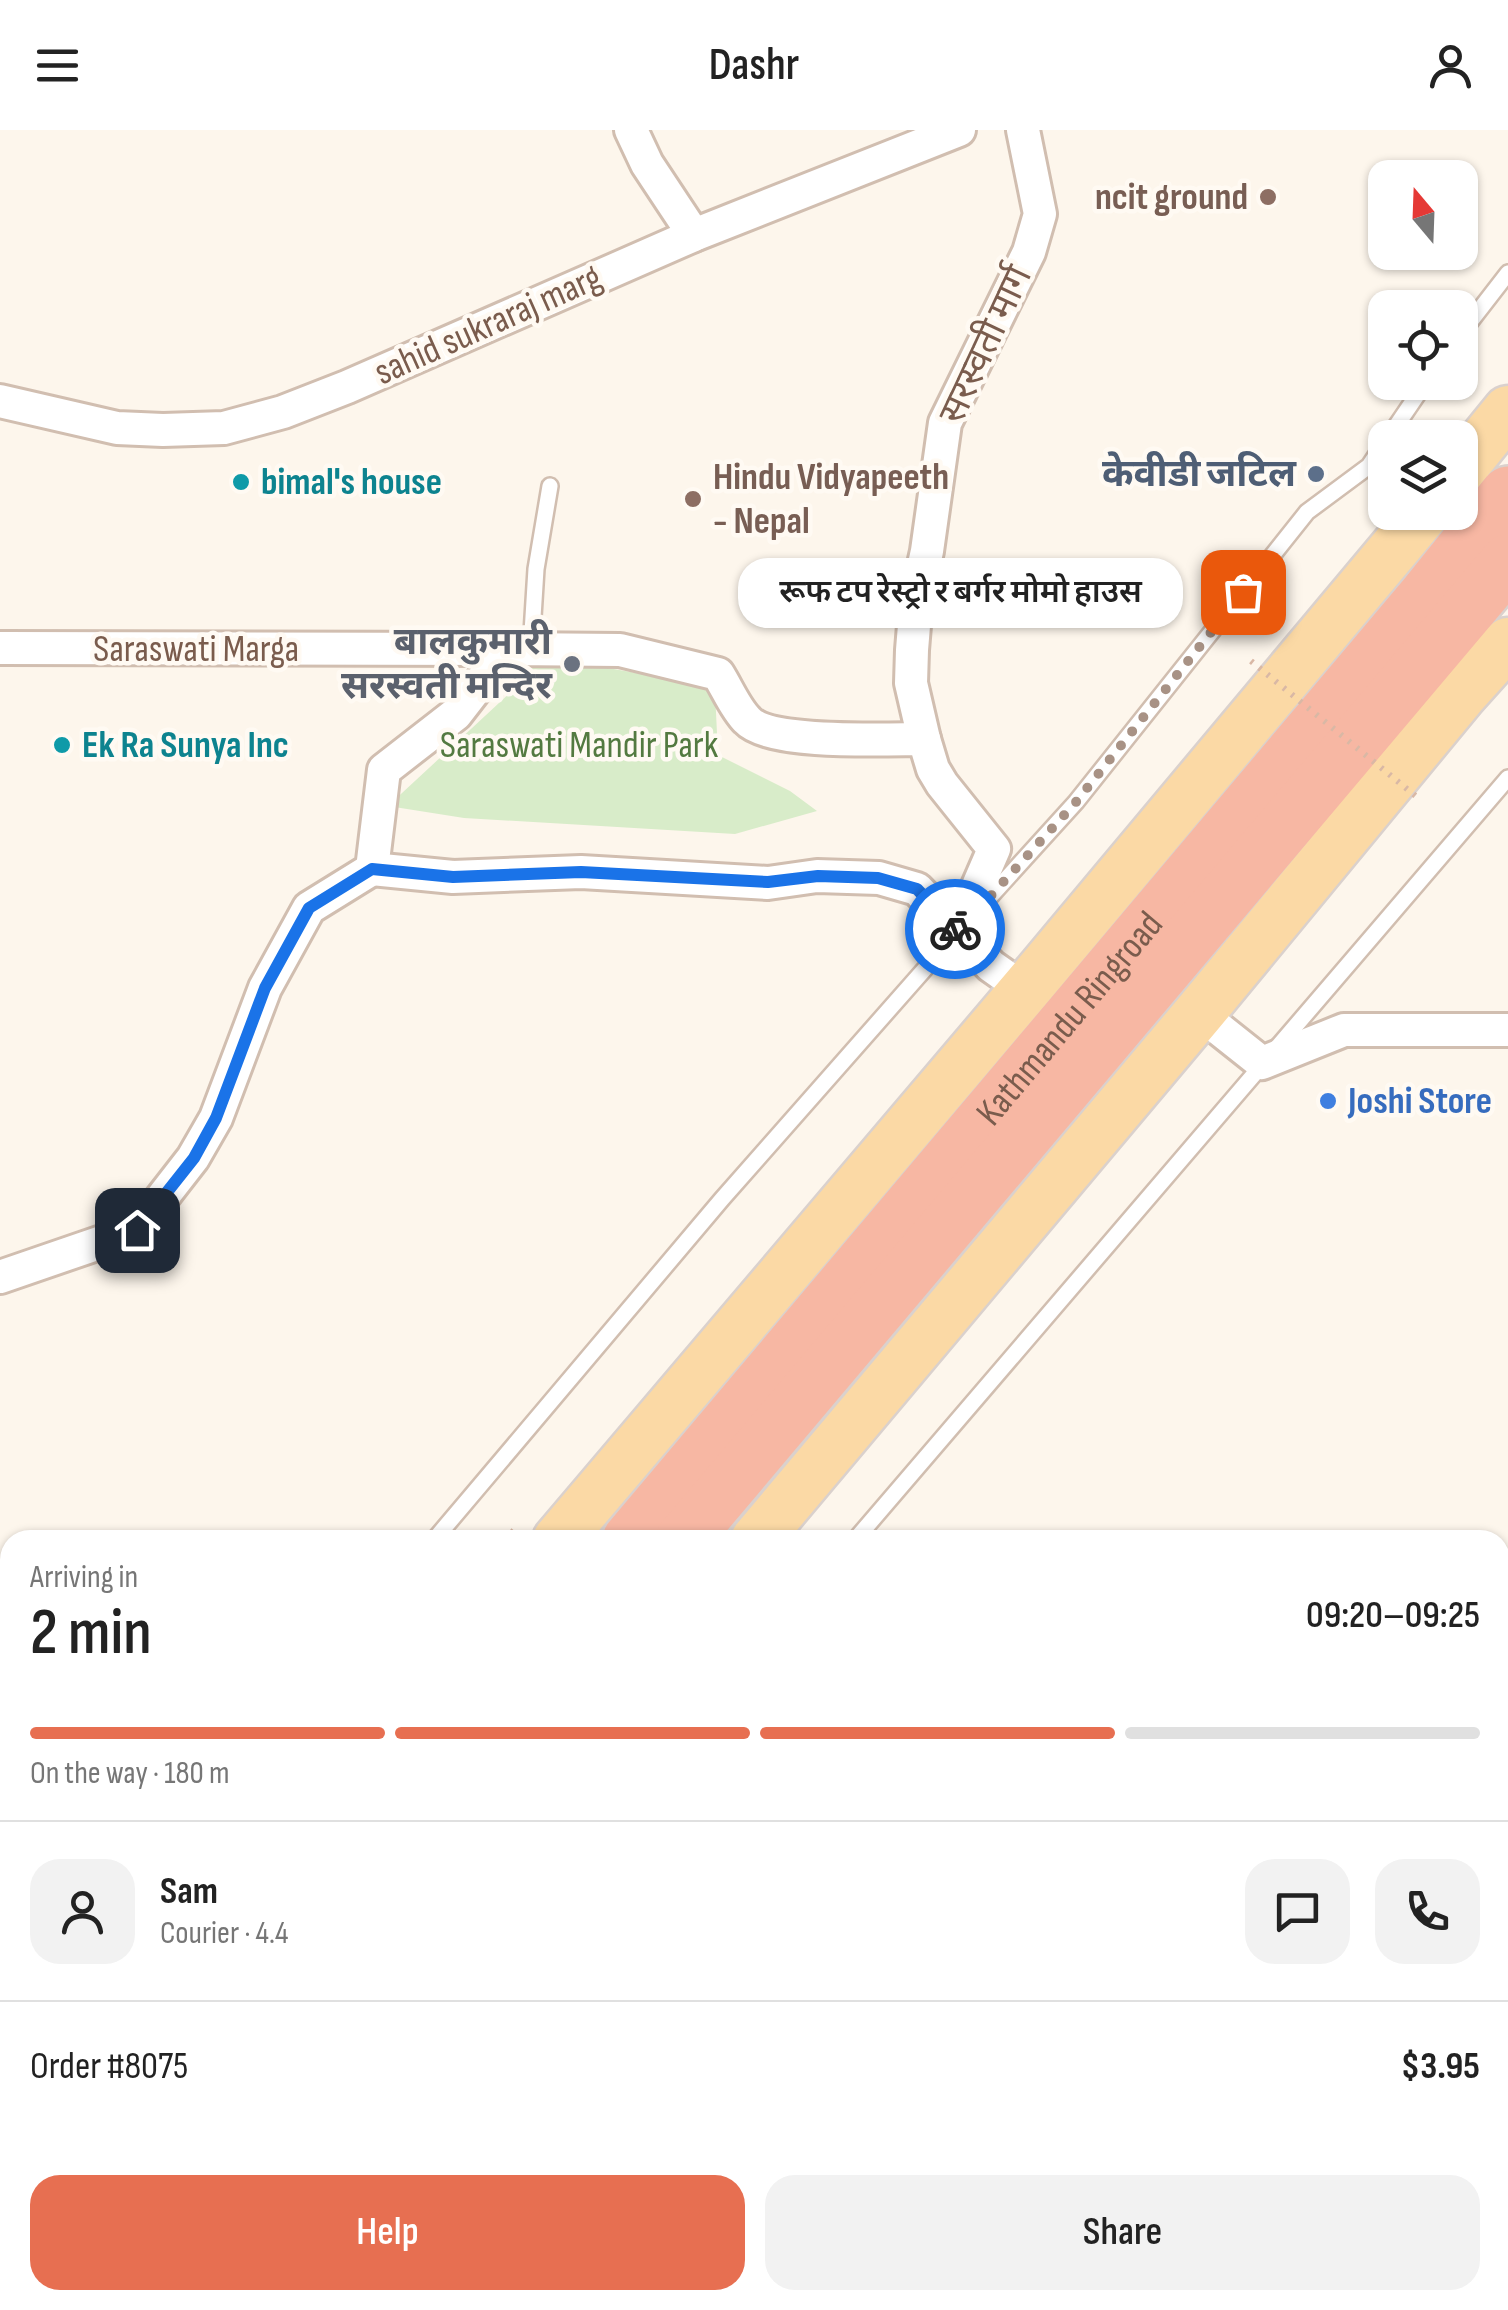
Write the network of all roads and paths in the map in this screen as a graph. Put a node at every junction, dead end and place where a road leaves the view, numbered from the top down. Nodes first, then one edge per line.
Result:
1 (631, 130) edge
2 (959, 130) edge
3 (1022, 130) edge
4 (925, 136) edge
5 (694, 235) junction
6 (1508, 273) edge
7 (1478, 312) edge
8 (0, 401) edge
9 (1508, 411) edge
10 (1478, 448) edge
11 (1368, 467) edge
12 (550, 486) dead end
13 (1508, 494) edge
14 (1410, 530) edge
15 (1508, 562) edge
16 (1508, 643) edge
17 (0, 648) edge
18 (521, 649) junction
19 (1251, 661) dead end
20 (924, 739) junction
21 (1508, 778) edge
22 (1418, 798) dead end
23 (372, 869) junction
24 (958, 932) junction
25 (1025, 990) junction
26 (1199, 1013) junction
27 (1508, 1030) edge
28 (1262, 1063) junction
29 (0, 1277) edge
30 (859, 1298) junction
31 (442, 1530) edge
32 (566, 1530) edge
33 (639, 1530) edge
34 (690, 1530) edge
35 (764, 1530) edge
36 (864, 1530) edge

1 - 5 street
2 - 4 street, sahid sukraraj marg
3 - 20 street, सरस्वती मार्ग
4 - 5 street, sahid sukraraj marg
5 - 8 street, sahid sukraraj marg
6 - 7 lane
9 - 10 main road
11 - 24 lane
12 - 18 lane
13 - 30 highway, Kathmandu Ringroad
14 - 25 main road
15 - 30 highway, Kathmandu Ringroad
16 - 26 main road
17 - 18 street, Saraswati Marga
18 - 20 street, Saraswati Marga
18 - 23 street
19 - 22 path, bridge
20 - 24 street
21 - 28 lane
23 - 24 street
23 - 29 street
24 - 25 street
24 - 31 lane
25 - 32 main road
26 - 28 street
26 - 35 main road
27 - 28 street
28 - 36 lane
30 - 33 highway, Kathmandu Ringroad
30 - 34 highway, Kathmandu Ringroad

